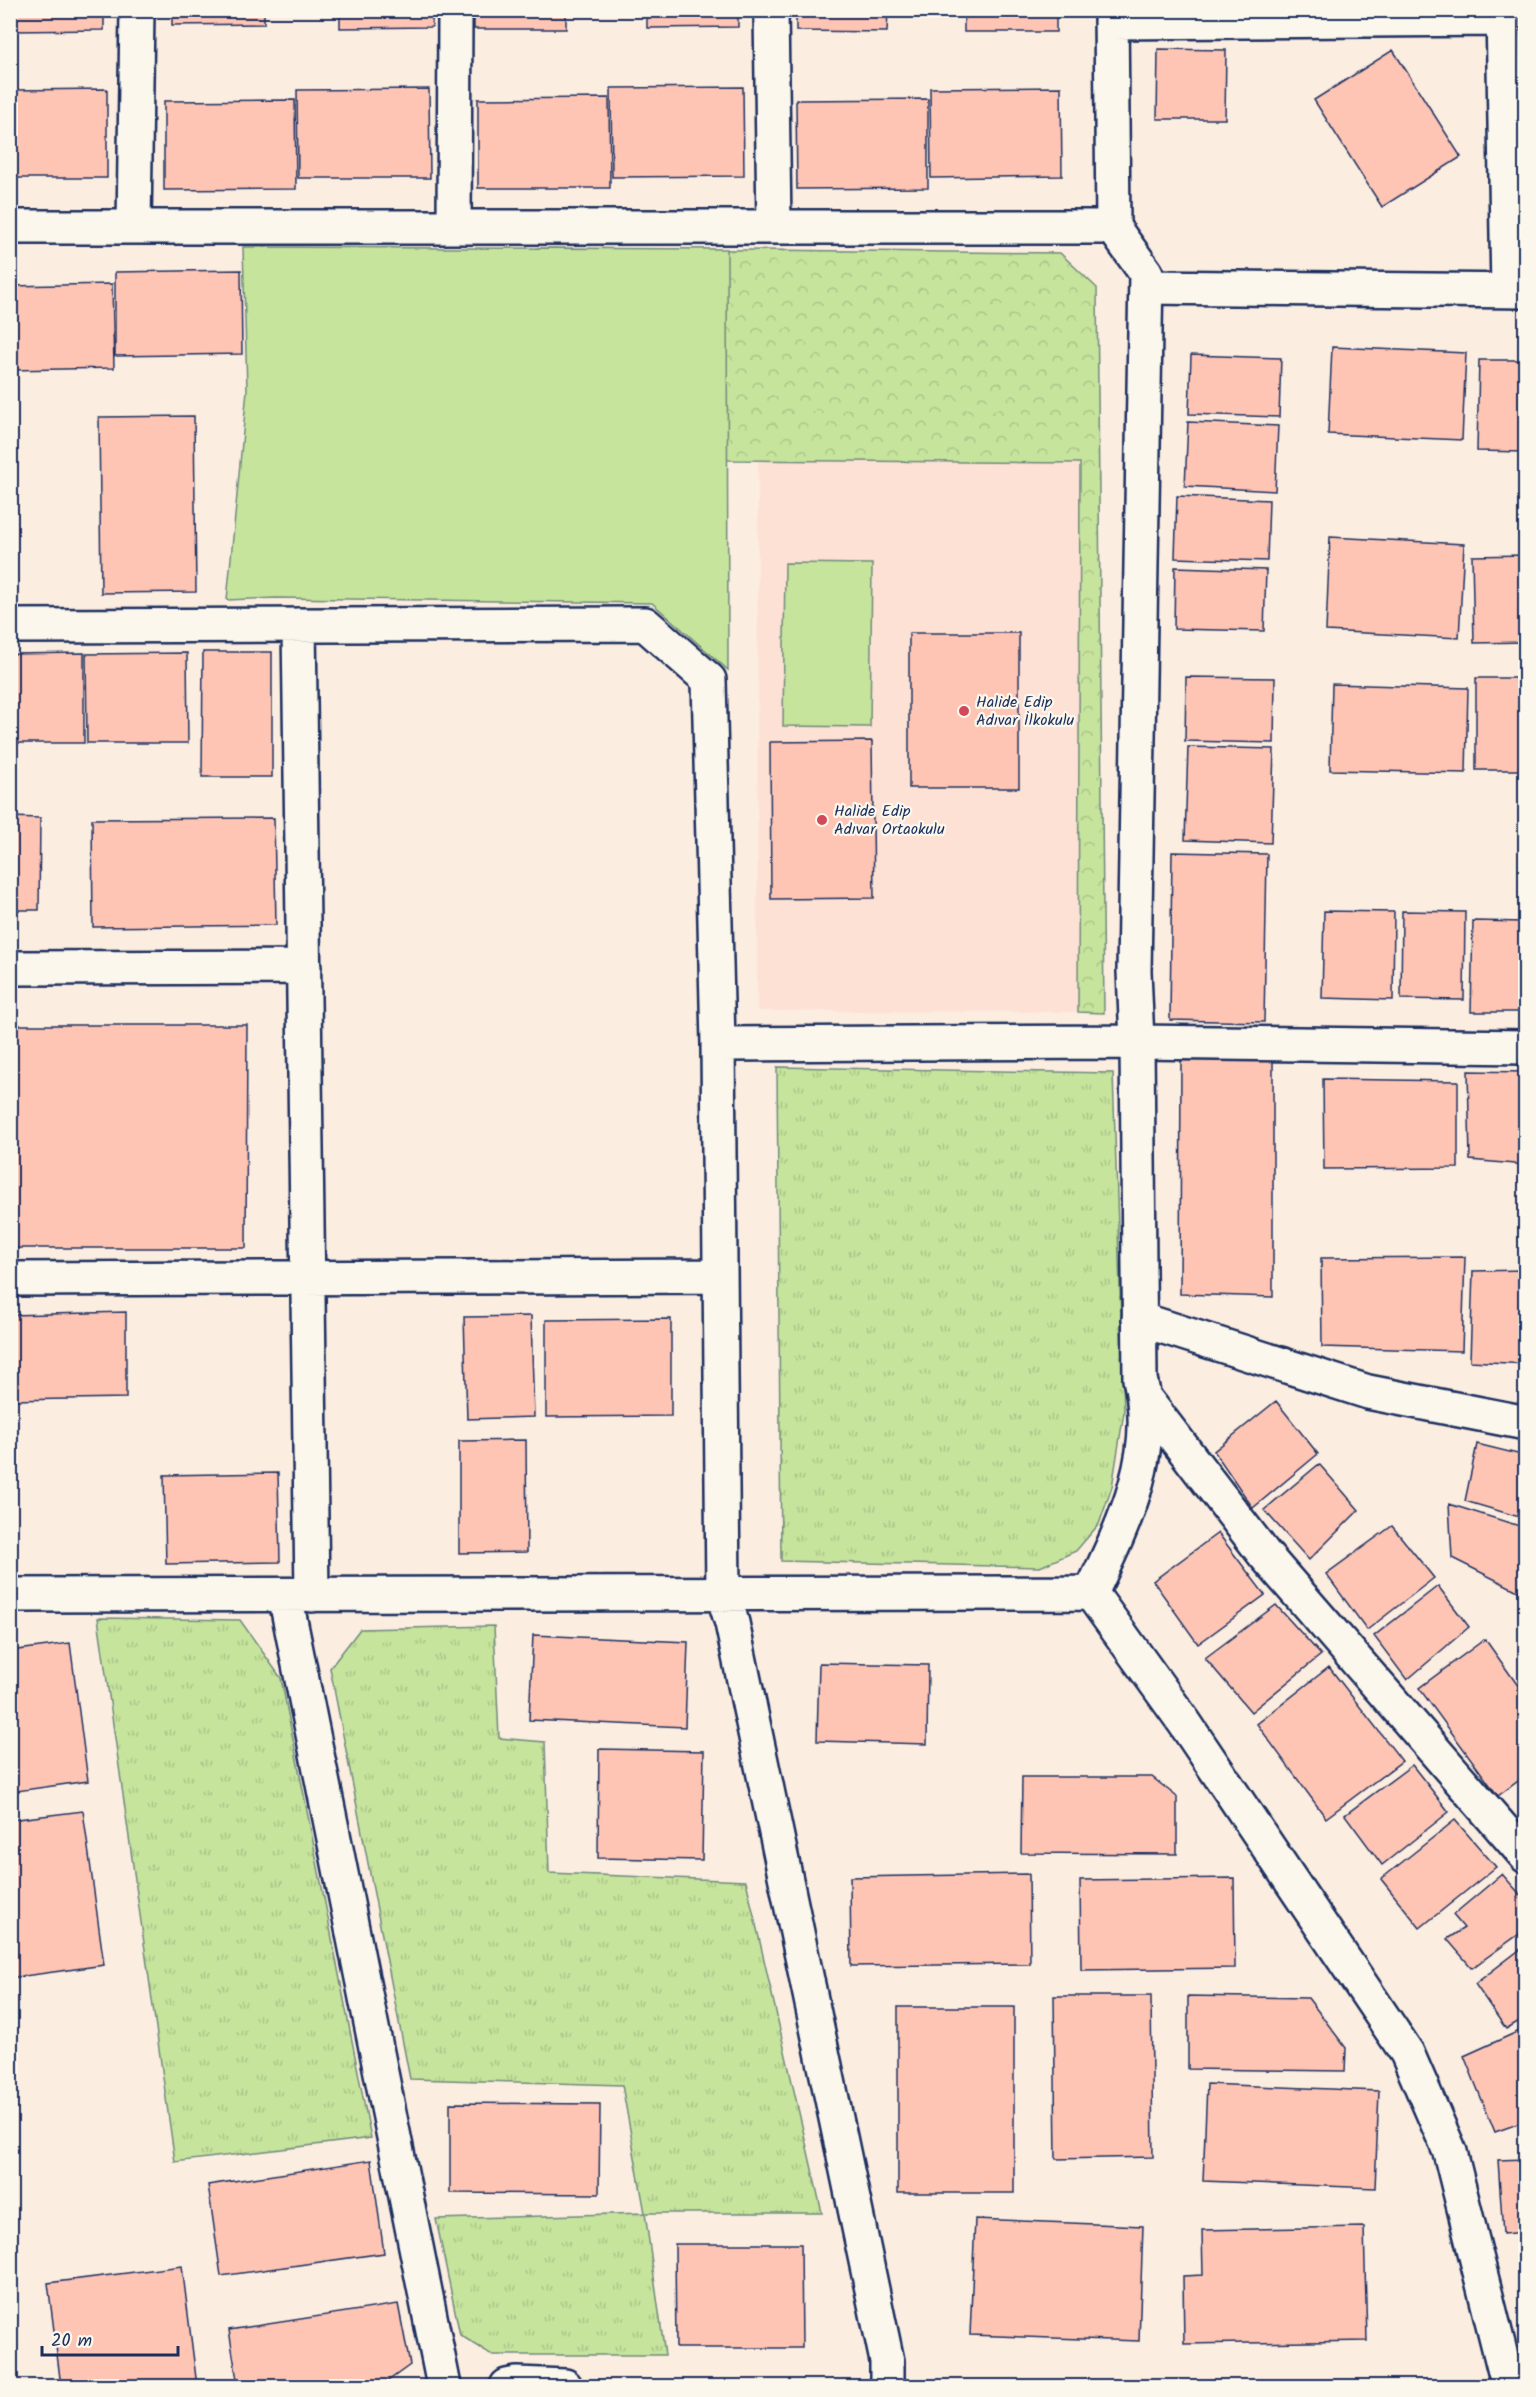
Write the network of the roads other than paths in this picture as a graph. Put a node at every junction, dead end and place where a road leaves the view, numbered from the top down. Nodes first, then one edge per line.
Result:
1 (136, 10) edge
2 (455, 10) edge
3 (771, 10) edge
4 (1503, 15) edge
5 (1111, 16) edge
6 (10, 227) edge
7 (134, 227) junction
8 (454, 227) junction
9 (774, 227) junction
10 (1113, 227) junction
11 (1146, 287) junction
12 (1517, 291) edge
13 (299, 625) junction
14 (10, 626) edge
15 (304, 967) junction
16 (10, 968) edge
17 (1137, 1042) junction
18 (718, 1044) junction
19 (1526, 1047) edge
20 (308, 1276) junction
21 (719, 1276) junction
22 (10, 1279) edge
23 (1139, 1319) junction
24 (1146, 1400) junction
25 (1526, 1423) edge
26 (1091, 1593) junction
27 (723, 1594) junction
28 (10, 1595) edge
29 (299, 1595) junction
30 (1526, 1856) edge
31 (1506, 2371) edge
32 (444, 2386) edge
33 (507, 2386) edge
34 (565, 2386) edge
35 (887, 2386) edge

1 - 7 street
2 - 8 street
3 - 9 street
4 - 5 street
4 - 12 street
5 - 10 street
6 - 7 street
7 - 8 street
8 - 9 street
9 - 10 street
10 - 11 street
11 - 12 street
11 - 17 street
13 - 14 street
13 - 15 street
13 - 18 street
15 - 16 street
15 - 20 street
17 - 18 street
17 - 19 street
17 - 23 street
18 - 21 street
20 - 21 street
20 - 22 street
20 - 29 street
21 - 27 street
23 - 24 street
23 - 25 street
24 - 26 street
24 - 30 street
26 - 27 street
26 - 31 street
27 - 29 street
27 - 35 street
28 - 29 street
29 - 32 street
33 - 34 street

